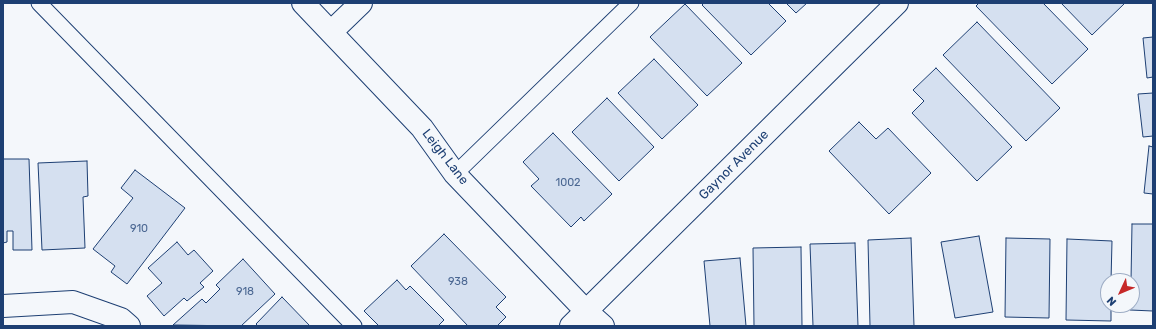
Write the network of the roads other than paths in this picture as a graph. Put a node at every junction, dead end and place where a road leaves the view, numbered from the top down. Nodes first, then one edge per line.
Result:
1 (40, 3) edge
2 (303, 3) edge
3 (361, 3) edge
4 (631, 3) edge
5 (897, 3) edge
6 (331, 32) junction
7 (455, 174) junction
8 (3, 306) edge
9 (586, 311) junction
10 (129, 326) edge
11 (354, 326) edge
12 (571, 326) edge
13 (603, 326) edge

1 - 11 lane
2 - 6 street, Leigh Lane
3 - 6 street
4 - 7 lane
5 - 9 street, Gaynor Avenue
6 - 7 street, Leigh Lane
7 - 9 street, Leigh Lane
8 - 10 street
9 - 12 street, Gaynor Avenue
9 - 13 street, Leigh Lane

